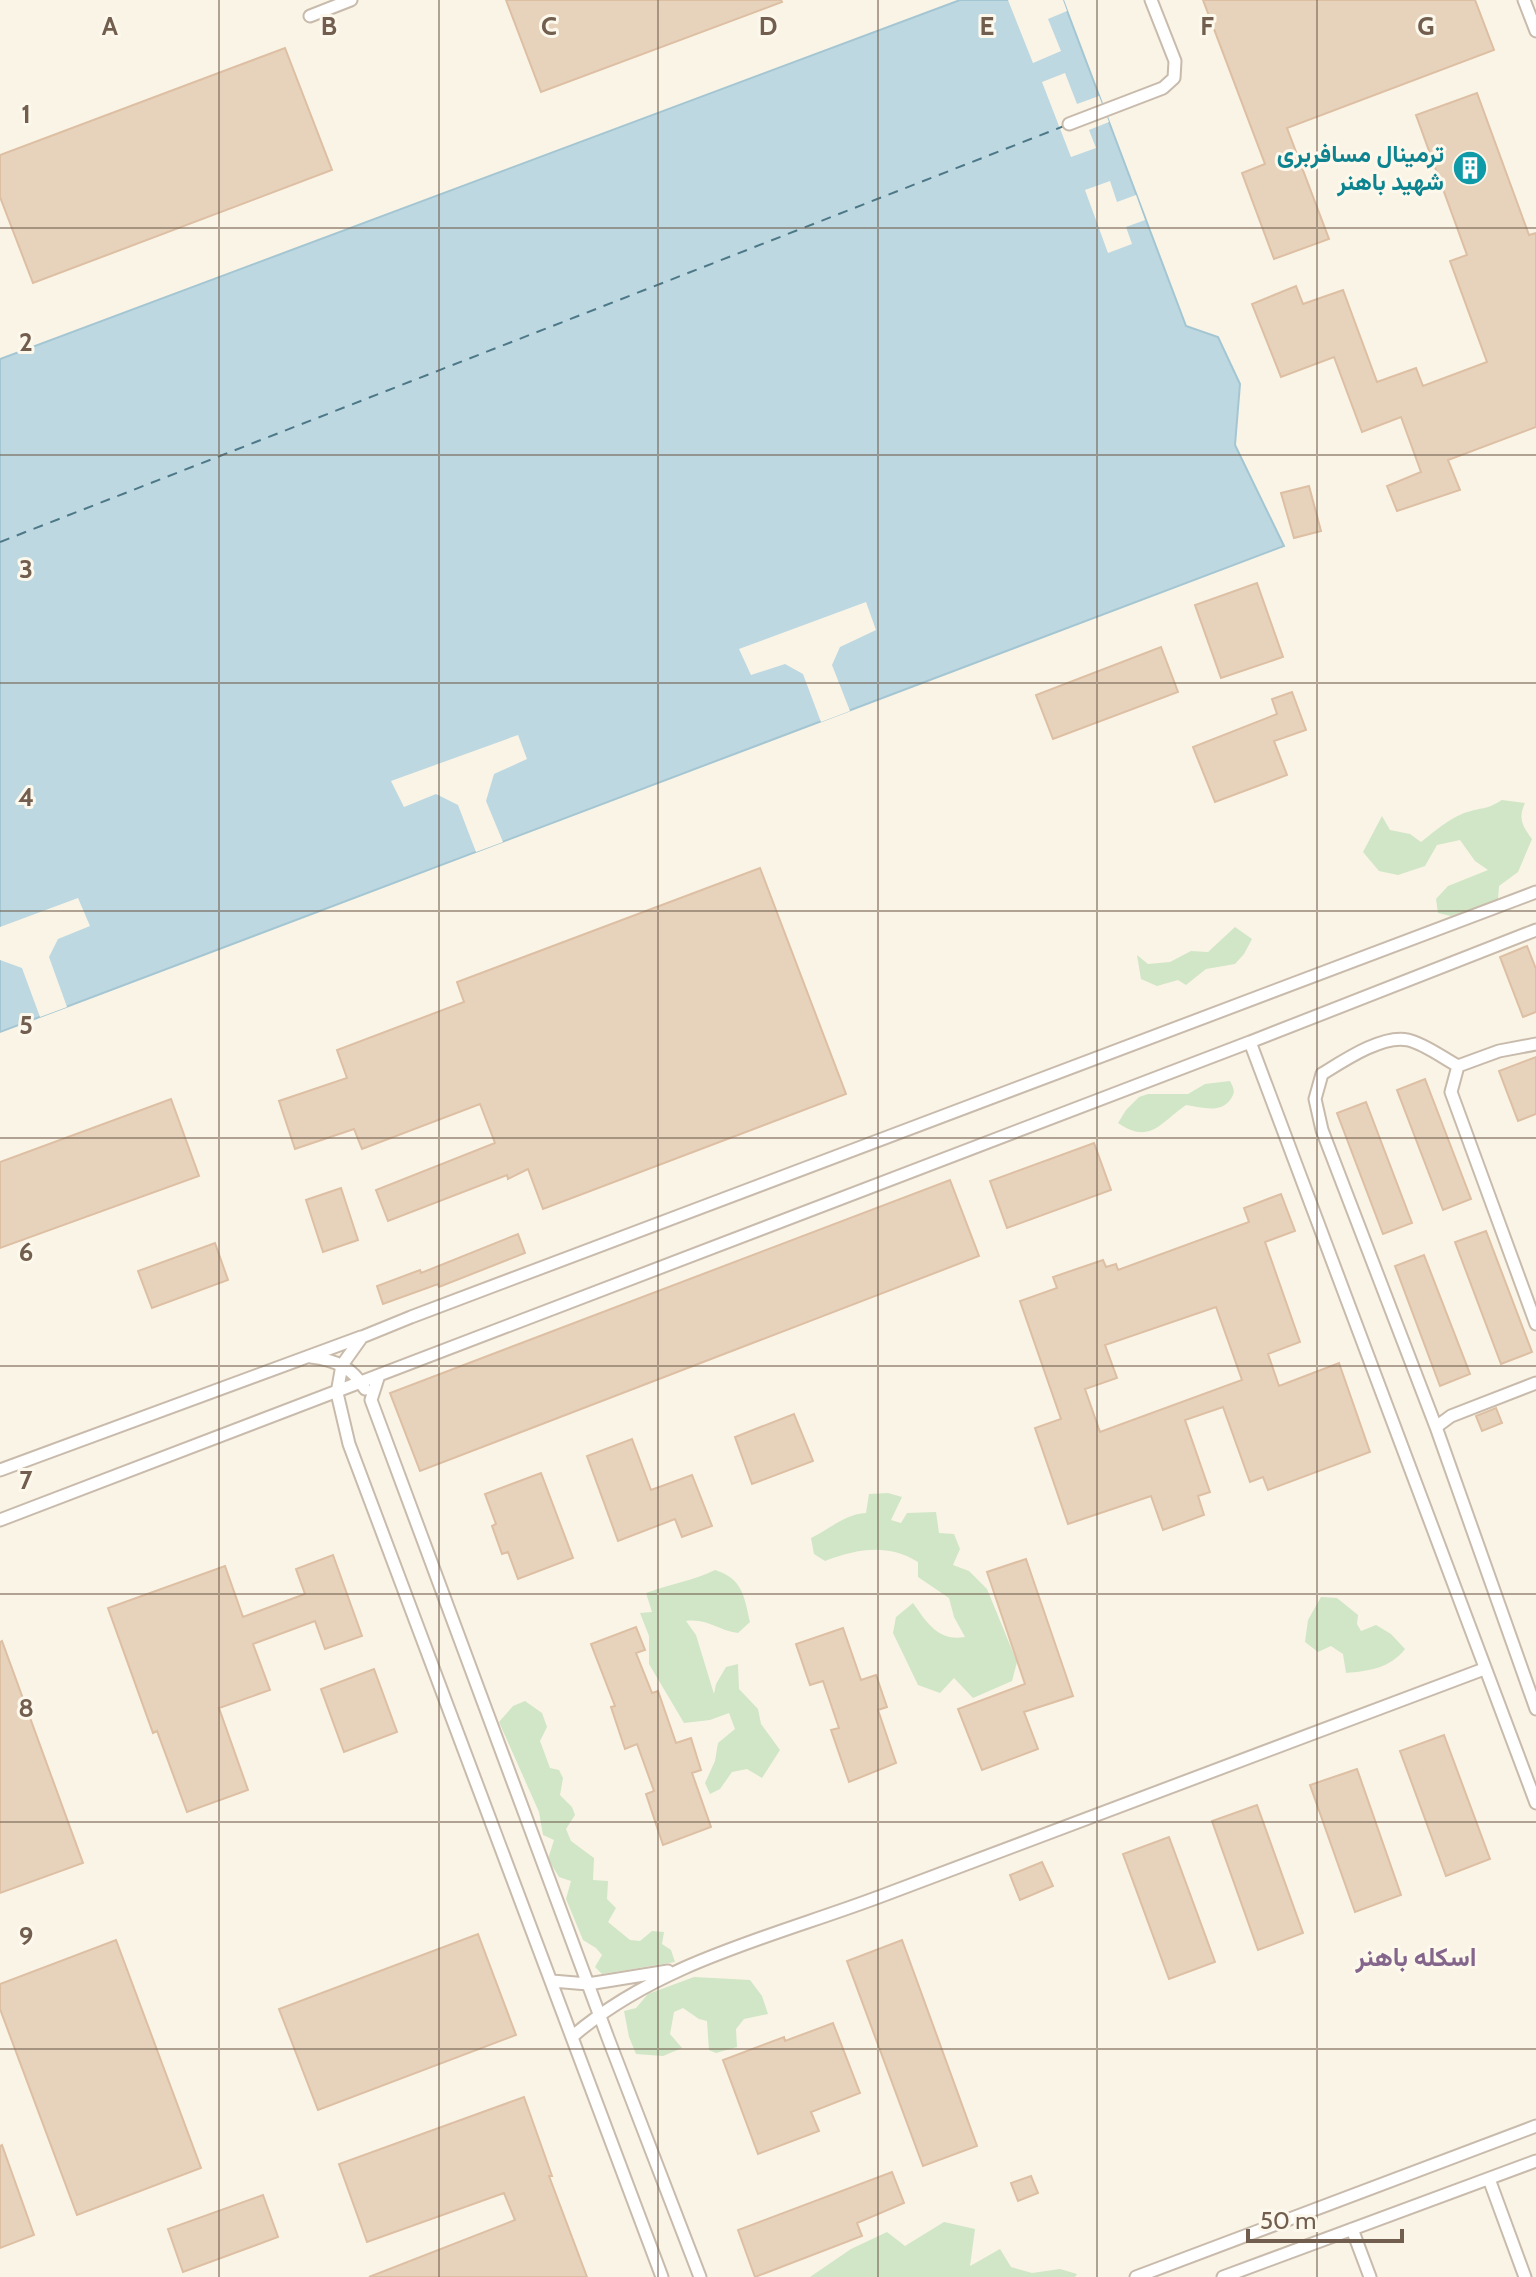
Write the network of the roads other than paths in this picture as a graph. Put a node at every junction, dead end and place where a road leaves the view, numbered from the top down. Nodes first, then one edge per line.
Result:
1 (351, 0) edge
2 (1151, 0) edge
3 (1524, 0) edge
4 (310, 16) dead end
5 (1536, 31) edge
6 (1069, 124) dead end
7 (1536, 892) edge
8 (1536, 930) edge
9 (1250, 1042) junction
10 (1535, 1043) edge
11 (1458, 1066) junction
12 (1536, 1324) edge
13 (362, 1337) junction
14 (306, 1357) junction
15 (342, 1365) junction
16 (378, 1378) junction
17 (1536, 1383) edge
18 (362, 1384) junction
19 (337, 1393) junction
20 (371, 1400) junction
21 (1436, 1427) junction
22 (0, 1470) edge
23 (0, 1520) edge
24 (1484, 1669) junction
25 (1536, 1709) edge
26 (1536, 1803) edge
27 (677, 1970) junction
28 (552, 1981) junction
29 (588, 1984) junction
30 (599, 2013) junction
31 (573, 2036) junction
32 (1536, 2126) edge
33 (1536, 2161) edge
34 (1489, 2179) junction
35 (1352, 2229) junction
36 (662, 2277) edge
37 (700, 2277) edge
38 (1136, 2277) edge
39 (1223, 2277) edge
40 (1370, 2277) edge
41 (1525, 2277) edge

1 - 4 lane
2 - 6 lane
3 - 5 lane
7 - 13 lane
8 - 9 lane
9 - 16 lane
9 - 24 lane
10 - 11 lane
11 - 12 lane
11 - 21 lane
13 - 14 lane
13 - 15 lane
14 - 15 lane
14 - 22 lane
15 - 18 lane
15 - 19 lane
16 - 18 lane
16 - 20 lane
17 - 21 lane
18 - 19 lane
18 - 20 lane
19 - 23 lane
19 - 28 lane
20 - 29 lane
21 - 25 lane
24 - 26 lane
24 - 27 lane
27 - 29 lane
27 - 30 lane
28 - 29 lane
28 - 31 lane
29 - 30 lane
30 - 31 lane
30 - 37 lane
31 - 36 lane
32 - 38 lane
33 - 34 lane
34 - 35 lane
34 - 41 lane
35 - 39 lane
35 - 40 lane

